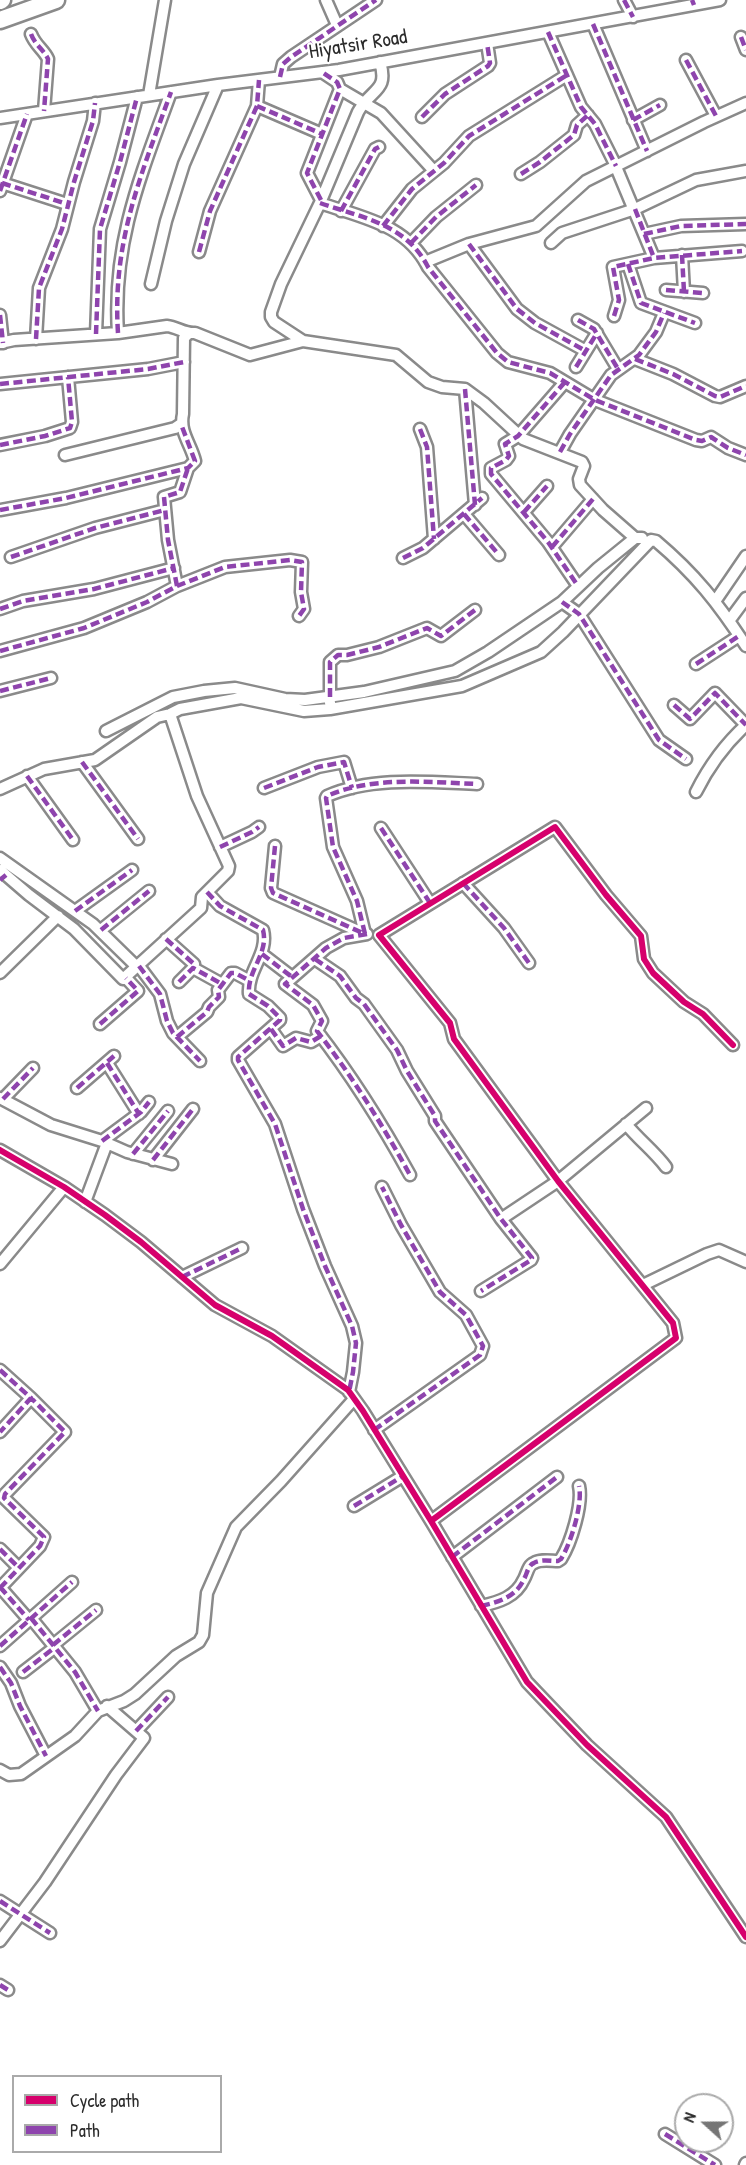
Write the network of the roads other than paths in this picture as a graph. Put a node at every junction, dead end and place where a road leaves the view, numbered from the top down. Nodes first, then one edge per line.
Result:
1 (56, 0) edge
2 (165, 0) edge
3 (326, 0) edge
4 (376, 0) edge
5 (624, 0) edge
6 (720, 0) edge
7 (693, 2) edge
8 (633, 16) junction
9 (0, 21) edge
10 (592, 24) junction
11 (337, 25) junction
12 (548, 32) junction
13 (30, 34) dead end
14 (741, 37) dead end
15 (487, 43) junction
16 (746, 50) edge
17 (686, 60) dead end
18 (380, 62) junction
19 (321, 72) junction
20 (567, 75) junction
21 (280, 77) junction
22 (259, 80) junction
23 (218, 85) junction
24 (340, 89) junction
25 (171, 92) junction
26 (149, 95) junction
27 (137, 97) junction
28 (363, 102) junction
29 (95, 103) junction
30 (746, 103) edge
31 (660, 105) dead end
32 (257, 106) junction
33 (44, 111) junction
34 (27, 114) junction
35 (588, 115) junction
36 (716, 116) junction
37 (422, 117) dead end
38 (0, 118) edge
39 (633, 120) junction
40 (322, 134) junction
41 (379, 147) dead end
42 (647, 151) junction
43 (616, 166) junction
44 (434, 171) junction
45 (746, 171) edge
46 (521, 174) dead end
47 (476, 185) dead end
48 (1, 187) edge
49 (321, 202) junction
50 (67, 204) junction
51 (635, 209) junction
52 (341, 211) junction
53 (746, 224) edge
54 (383, 226) junction
55 (644, 234) junction
56 (411, 243) junction
57 (551, 243) dead end
58 (468, 244) junction
59 (742, 251) dead end
60 (199, 252) dead end
61 (682, 255) junction
62 (654, 258) junction
63 (425, 262) junction
64 (628, 264) junction
65 (151, 284) dead end
66 (666, 290) dead end
67 (684, 292) junction
68 (703, 293) dead end
69 (664, 313) junction
70 (0, 315) edge
71 (614, 316) dead end
72 (578, 320) dead end
73 (695, 323) dead end
74 (118, 333) junction
75 (597, 333) junction
76 (96, 334) junction
77 (188, 334) junction
78 (36, 339) junction
79 (303, 341) junction
80 (1, 343) edge
81 (586, 351) junction
82 (635, 359) junction
83 (184, 362) junction
84 (576, 367) dead end
85 (618, 369) junction
86 (68, 377) junction
87 (565, 382) junction
88 (0, 384) edge
89 (746, 386) edge
90 (465, 389) junction
91 (595, 399) junction
92 (181, 423) junction
93 (420, 429) dead end
94 (518, 436) junction
95 (0, 445) edge
96 (560, 452) junction
97 (64, 455) dead end
98 (746, 455) edge
99 (188, 468) junction
100 (547, 486) dead end
101 (593, 499) junction
102 (0, 510) edge
103 (165, 510) junction
104 (524, 512) junction
105 (464, 514) junction
106 (434, 539) junction
107 (642, 539) junction
108 (552, 547) junction
109 (499, 555) dead end
110 (746, 556) edge
111 (12, 557) dead end
112 (404, 558) dead end
113 (174, 568) junction
114 (177, 586) junction
115 (578, 586) junction
116 (746, 598) edge
117 (716, 600) junction
118 (564, 603) junction
119 (0, 609) edge
120 (475, 610) dead end
121 (577, 613) junction
122 (299, 616) dead end
123 (729, 621) junction
124 (740, 636) junction
125 (746, 646) edge
126 (0, 651) edge
127 (696, 664) dead end
128 (51, 678) dead end
129 (0, 691) edge
130 (261, 697) junction
131 (330, 703) junction
132 (674, 705) dead end
133 (155, 712) junction
134 (170, 714) junction
135 (746, 725) edge
136 (106, 731) dead end
137 (686, 759) dead end
138 (82, 762) junction
139 (27, 776) junction
140 (477, 784) dead end
141 (264, 788) dead end
142 (352, 788) junction
143 (0, 789) edge
144 (696, 792) dead end
145 (258, 827) dead end
146 (381, 828) dead end
147 (138, 839) dead end
148 (73, 840) dead end
149 (275, 846) dead end
150 (220, 847) junction
151 (0, 858) edge
152 (132, 870) dead end
153 (11, 876) edge
154 (463, 884) junction
155 (149, 891) dead end
156 (207, 892) junction
157 (430, 903) junction
158 (75, 911) junction
159 (58, 916) junction
160 (365, 934) junction
161 (379, 935) junction
162 (98, 937) junction
163 (166, 939) junction
164 (262, 954) junction
165 (315, 959) junction
166 (530, 963) dead end
167 (193, 968) junction
168 (133, 971) junction
169 (0, 973) edge
170 (292, 977) junction
171 (250, 981) junction
172 (179, 982) dead end
173 (222, 984) junction
174 (100, 1024) dead end
175 (271, 1029) junction
176 (321, 1036) junction
177 (177, 1037) junction
178 (734, 1045) dead end
179 (200, 1061) dead end
180 (33, 1068) dead end
181 (77, 1088) dead end
182 (1, 1099) edge
183 (149, 1102) dead end
184 (646, 1108) dead end
185 (193, 1109) dead end
186 (168, 1111) dead end
187 (138, 1114) junction
188 (626, 1124) junction
189 (105, 1142) junction
190 (0, 1150) edge
191 (133, 1154) junction
192 (153, 1160) junction
193 (172, 1164) dead end
194 (666, 1167) dead end
195 (410, 1175) dead end
196 (558, 1181) junction
197 (382, 1186) dead end
198 (64, 1187) junction
199 (85, 1202) junction
200 (501, 1219) junction
201 (242, 1248) dead end
202 (746, 1262) edge
203 (0, 1264) edge
204 (182, 1277) junction
205 (643, 1285) junction
206 (481, 1291) dead end
207 (0, 1370) edge
208 (352, 1395) junction
209 (31, 1398) junction
210 (374, 1430) junction
211 (0, 1432) edge
212 (403, 1476) junction
213 (557, 1477) dead end
214 (579, 1486) dead end
215 (354, 1506) dead end
216 (431, 1521) junction
217 (0, 1549) edge
218 (452, 1557) junction
219 (19, 1568) junction
220 (72, 1582) dead end
221 (0, 1587) edge
222 (481, 1606) junction
223 (96, 1610) dead end
224 (30, 1619) junction
225 (0, 1646) edge
226 (53, 1646) junction
227 (0, 1667) edge
228 (23, 1672) dead end
229 (168, 1697) dead end
230 (102, 1708) junction
231 (136, 1731) junction
232 (46, 1756) junction
233 (0, 1770) edge
234 (0, 1901) edge
235 (21, 1914) junction
236 (50, 1933) dead end
237 (746, 1937) edge
238 (0, 1941) edge
239 (664, 2134) dead end
240 (716, 2165) edge

1 - 9 highway
2 - 26 street
3 - 11 street
4 - 11 street
5 - 8 street
6 - 7 street, Hiyatsir Road
7 - 8 street, Hiyatsir Road
8 - 10 street, Hiyatsir Road
10 - 12 street, Hiyatsir Road
10 - 39 street
11 - 21 street
12 - 15 street, Hiyatsir Road
12 - 20 street
13 - 33 street
14 - 16 street
15 - 18 street, Hiyatsir Road
15 - 37 street
17 - 36 street
18 - 19 street, Hiyatsir Road
18 - 28 street
19 - 21 street, Hiyatsir Road
19 - 24 street
20 - 35 street
20 - 44 street
21 - 22 street, Hiyatsir Road
22 - 23 street, Hiyatsir Road
22 - 32 street
23 - 25 street, Hiyatsir Road
23 - 65 street
24 - 28 street
24 - 40 street
25 - 26 street, Hiyatsir Road
25 - 74 street
26 - 27 street, Hiyatsir Road
27 - 29 street, Hiyatsir Road
27 - 76 street
28 - 44 street
28 - 49 street
29 - 33 street, Hiyatsir Road
29 - 50 street
30 - 36 street
31 - 39 street
32 - 40 street
32 - 60 street
33 - 34 street, Hiyatsir Road
34 - 38 street, Hiyatsir Road
34 - 48 street
35 - 43 street
35 - 46 street
36 - 42 street
39 - 42 street
40 - 49 street
41 - 52 street
42 - 43 street
43 - 51 street
43 - 58 street
44 - 54 street
45 - 51 street
47 - 56 street
48 - 50 street
49 - 52 street
49 - 79 street
50 - 78 street
51 - 55 street
51 - 57 street
52 - 54 street
53 - 55 street
54 - 56 street
55 - 62 street
56 - 63 street
58 - 63 street
58 - 81 street
59 - 61 street
61 - 62 street
61 - 67 street
62 - 64 street
63 - 87 street
64 - 69 street
64 - 71 street
66 - 67 street
67 - 68 street
69 - 73 street
69 - 82 street
70 - 80 street
72 - 75 street
74 - 76 street
74 - 77 street
75 - 81 street
75 - 85 street
76 - 78 street
77 - 79 street
77 - 83 street
78 - 80 street
79 - 90 street
81 - 84 street
82 - 85 street
82 - 89 street
83 - 86 street
83 - 92 street
85 - 91 street
86 - 88 street
86 - 95 street
87 - 91 street
87 - 94 street
90 - 94 street
90 - 105 street
91 - 96 street
91 - 98 street
92 - 97 street
92 - 99 street
93 - 106 street
94 - 96 street
94 - 104 street
96 - 101 street
99 - 102 street
99 - 103 street
100 - 104 street
101 - 107 street
101 - 108 street
103 - 111 street
103 - 113 street
104 - 108 street
105 - 106 street
105 - 109 street
106 - 112 street
107 - 115 street
107 - 117 street
107 - 121 street
108 - 115 street
110 - 117 street
113 - 114 street
113 - 119 street
114 - 122 street
114 - 126 street
115 - 118 street
116 - 123 street
117 - 123 street
118 - 121 street
118 - 131 street
120 - 131 street
121 - 131 street
121 - 137 street
123 - 124 street
124 - 125 street
124 - 127 street
128 - 129 street
130 - 131 street
130 - 133 street
130 - 134 street
132 - 135 street
133 - 134 street
133 - 136 street
133 - 138 street
134 - 150 street
135 - 144 street
138 - 139 street
138 - 147 street
139 - 143 street
139 - 148 street
140 - 142 street
141 - 142 street
142 - 160 street
145 - 150 street
146 - 157 street
149 - 160 street
150 - 156 street
151 - 153 street
152 - 158 street
153 - 158 street
153 - 159 street
154 - 157 street
154 - 166 street
154 - 178 street
155 - 162 street
156 - 163 street
156 - 164 street
157 - 161 street
158 - 162 street
159 - 162 street
159 - 169 street
160 - 161 street
160 - 165 street
161 - 196 street
162 - 168 street
162 - 168 street
163 - 167 street
163 - 168 street
164 - 170 street
164 - 171 street
165 - 170 street
165 - 200 street
167 - 172 street
167 - 173 street
168 - 174 street
168 - 177 street
170 - 176 street
171 - 173 street
171 - 175 street
173 - 177 street
175 - 176 street
175 - 208 street
176 - 195 street
177 - 179 street
180 - 182 street
181 - 187 street
182 - 189 street
183 - 187 street
184 - 188 street
185 - 192 street
186 - 191 street
187 - 189 street
188 - 194 street
188 - 196 street
189 - 191 street
189 - 199 street
190 - 198 street
191 - 192 street
192 - 193 street
196 - 200 street
196 - 205 street
197 - 210 street
198 - 199 street
198 - 203 street
199 - 204 street
200 - 206 street
201 - 204 street
202 - 205 street
204 - 208 street
205 - 216 street
207 - 209 street
208 - 210 street
208 - 230 street
209 - 211 street
209 - 219 street
210 - 212 street
212 - 215 street
212 - 216 street
213 - 218 street
214 - 222 street
216 - 218 street
217 - 219 street
218 - 222 street
219 - 221 street
220 - 224 street
221 - 224 street
222 - 237 street
223 - 226 street
224 - 225 street
224 - 226 street
226 - 228 street
226 - 230 street
227 - 232 street
229 - 231 street
230 - 231 street
230 - 232 street
231 - 235 street
232 - 233 street
234 - 235 street
235 - 236 street
235 - 238 street
239 - 240 street

